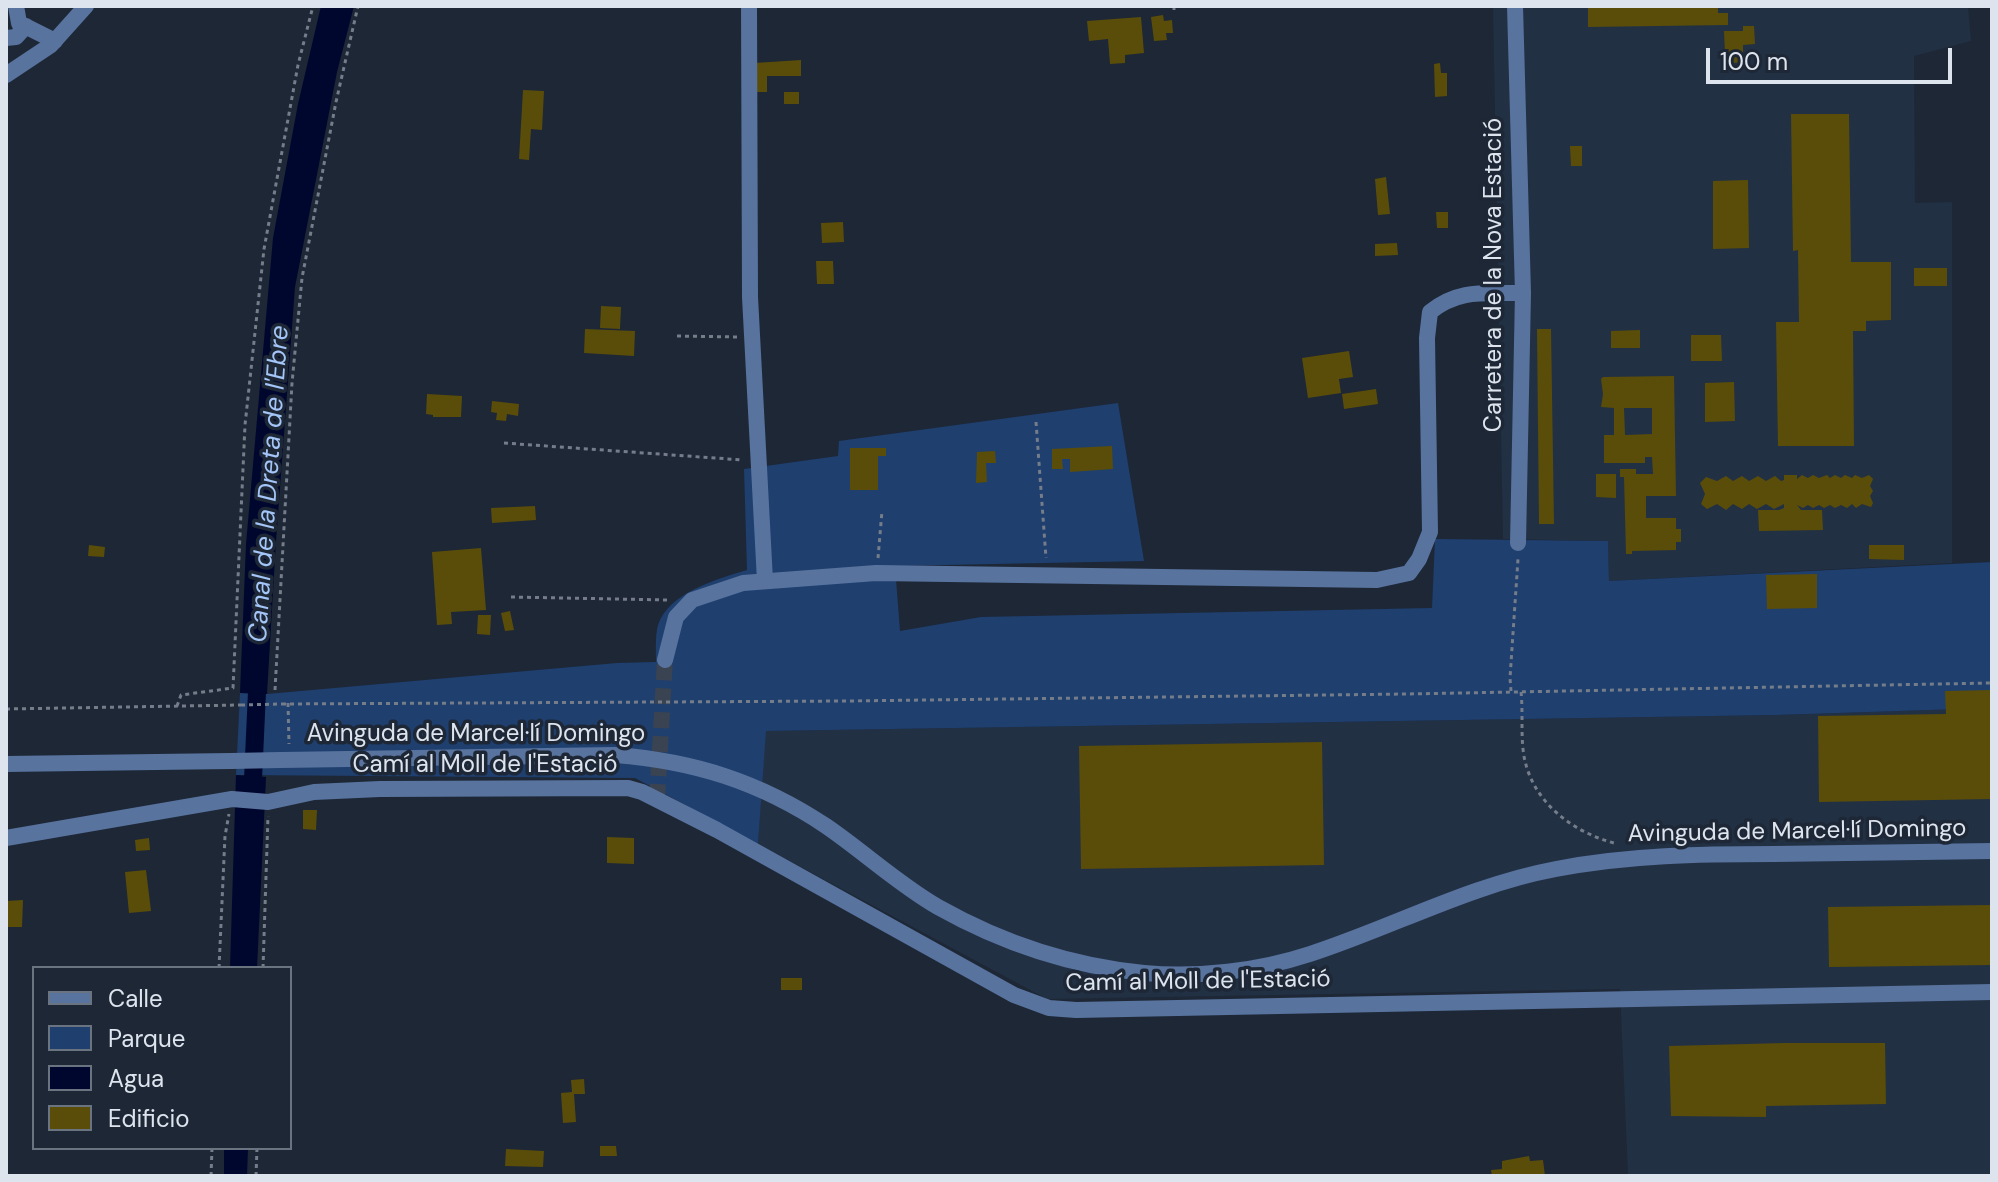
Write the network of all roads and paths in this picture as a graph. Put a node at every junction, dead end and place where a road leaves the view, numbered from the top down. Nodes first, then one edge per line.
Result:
1 (16, 6) edge
2 (86, 6) edge
3 (313, 6) edge
4 (358, 6) edge
5 (749, 6) edge
6 (1174, 6) edge
7 (1515, 6) edge
8 (1174, 13) dead end
9 (26, 26) junction
10 (6, 38) edge
11 (55, 41) junction
12 (6, 75) edge
13 (1523, 293) junction
14 (677, 336) dead end
15 (753, 338) junction
16 (1036, 422) dead end
17 (504, 443) dead end
18 (759, 461) junction
19 (882, 511) dead end
20 (1518, 543) joint
21 (876, 573) junction
22 (1047, 574) junction
23 (765, 581) junction
24 (511, 597) dead end
25 (692, 600) junction
26 (665, 660) tunnel mouth
27 (1992, 683) edge
28 (275, 690) dead end
29 (1512, 692) junction
30 (1521, 692) junction
31 (288, 703) junction
32 (177, 706) junction
33 (6, 709) edge
34 (285, 760) junction
35 (6, 764) edge
36 (232, 799) junction
37 (268, 802) junction
38 (6, 838) edge
39 (1992, 851) edge
40 (1626, 858) junction
41 (219, 966) edge
42 (263, 966) edge
43 (1992, 992) edge
44 (212, 1150) edge
45 (257, 1150) edge
46 (211, 1176) edge
47 (256, 1176) edge

1 - 9 street
2 - 11 street
3 - 32 path
4 - 28 path
5 - 15 street
6 - 8 path
7 - 13 street, Carretera de la Nova Estació
9 - 10 street
9 - 11 street
11 - 12 street
13 - 20 street, Carretera de la Nova Estació
13 - 22 street
14 - 15 path
15 - 18 street
16 - 22 path
17 - 18 path
18 - 23 street
19 - 21 path
20 - 29 path
21 - 22 street
21 - 23 street
23 - 25 street
24 - 25 path
25 - 26 street
27 - 30 path
29 - 30 path
29 - 31 path
30 - 40 path
31 - 32 path, bridge
31 - 34 path
32 - 33 path
34 - 35 street, Avinguda de Marcel·lí Domingo, bridge
34 - 40 street, Avinguda de Marcel·lí Domingo
36 - 37 street, Camí al Moll de l'Estació
36 - 38 street, Camí al Moll de l'Estació
36 - 41 path
37 - 42 path
37 - 43 street, Camí al Moll de l'Estació
39 - 40 street, Avinguda de Marcel·lí Domingo
44 - 46 path
45 - 47 path

